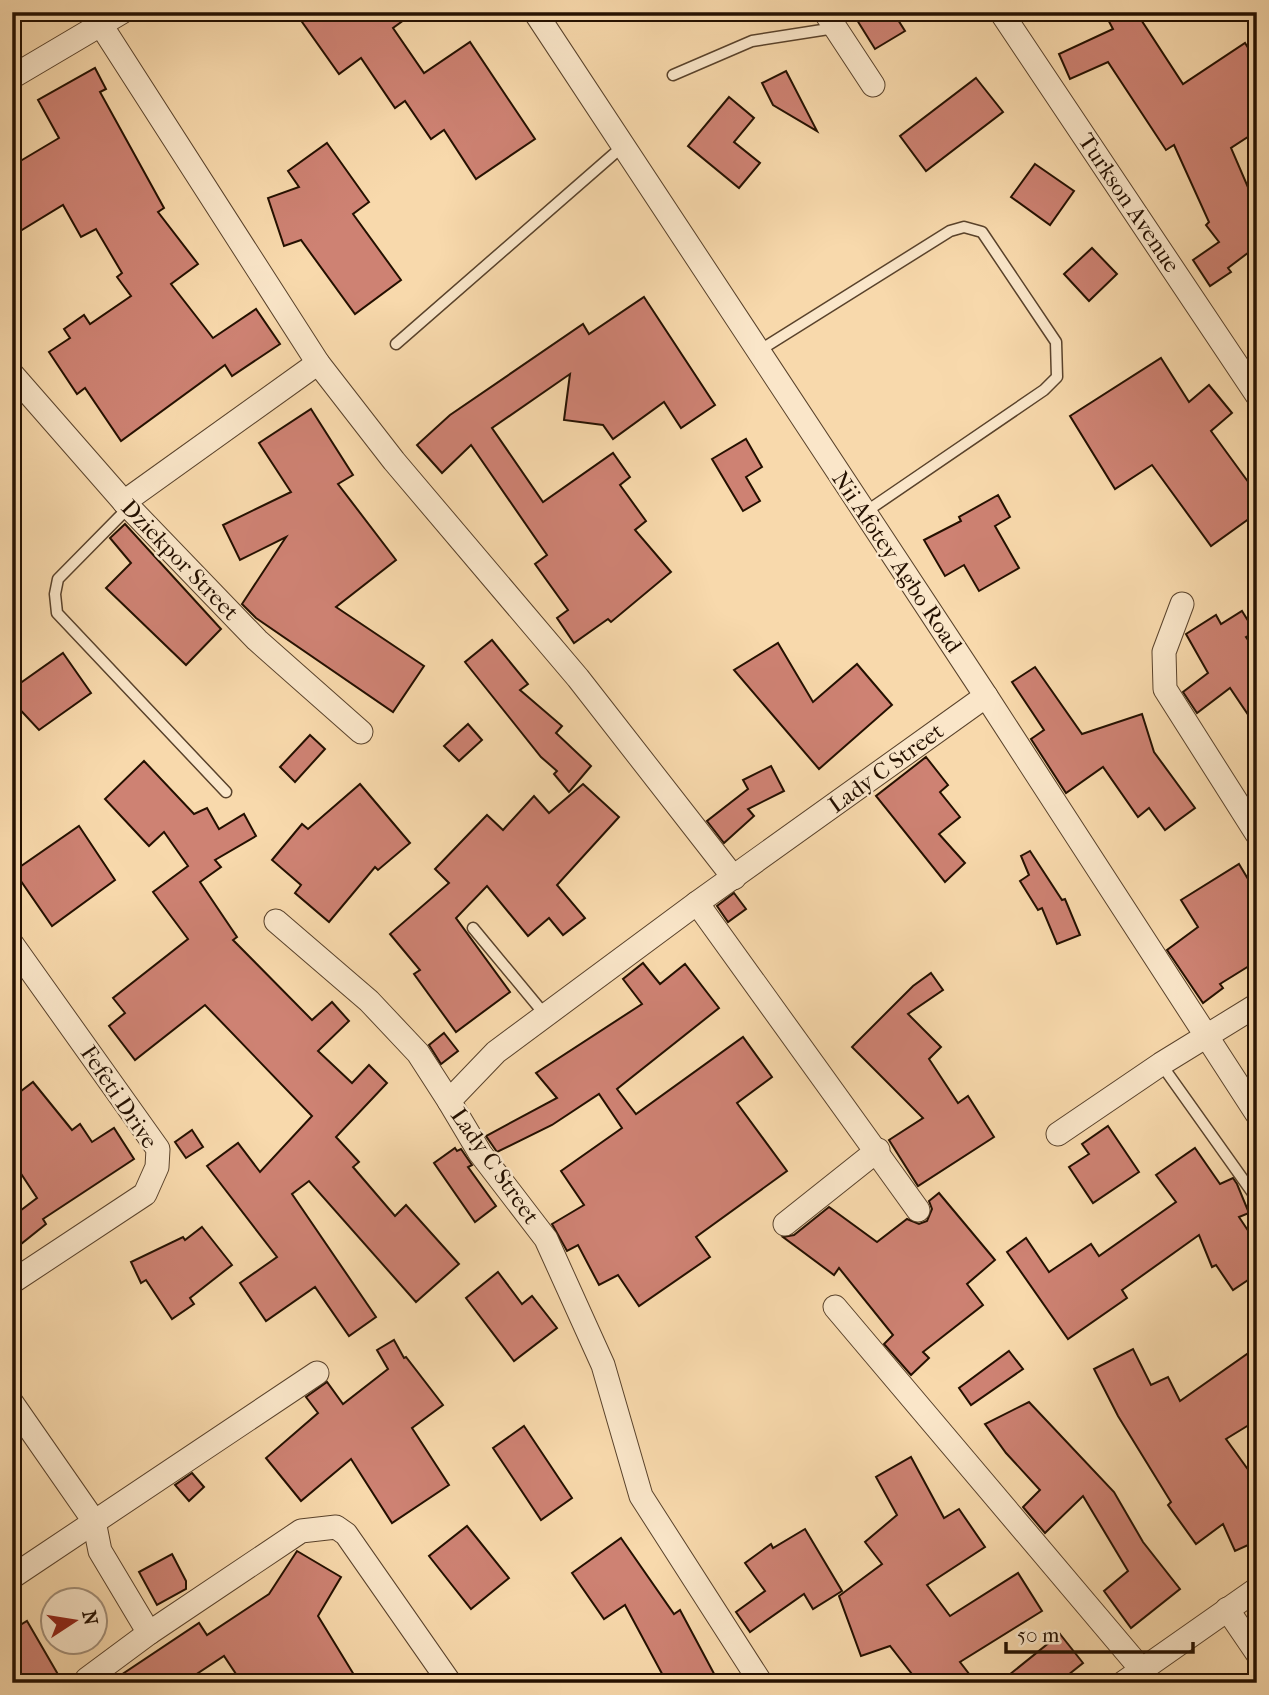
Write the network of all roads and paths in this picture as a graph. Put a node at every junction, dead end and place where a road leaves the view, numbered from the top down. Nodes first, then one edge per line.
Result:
1 (122, 12) edge
2 (535, 12) edge
3 (1001, 12) edge
4 (830, 20) edge
5 (101, 25) junction
6 (673, 75) dead end
7 (12, 77) edge
8 (873, 85) dead end
9 (622, 146) junction
10 (396, 344) dead end
11 (757, 352) junction
12 (318, 363) junction
13 (12, 374) edge
14 (1257, 395) edge
15 (126, 505) junction
16 (864, 513) junction
17 (1182, 604) dead end
18 (986, 696) junction
19 (361, 732) dead end
20 (226, 792) dead end
21 (1257, 834) edge
22 (734, 878) junction
23 (698, 903) junction
24 (276, 921) dead end
25 (473, 928) dead end
26 (12, 944) edge
27 (1257, 1006) edge
28 (546, 1016) junction
29 (1205, 1036) junction
30 (1161, 1064) junction
31 (449, 1101) junction
32 (1257, 1114) edge
33 (1058, 1134) dead end
34 (878, 1150) junction
35 (1257, 1199) edge
36 (918, 1210) dead end
37 (785, 1224) dead end
38 (12, 1282) edge
39 (835, 1307) dead end
40 (317, 1373) dead end
41 (12, 1403) edge
42 (94, 1521) junction
43 (12, 1577) edge
44 (1257, 1589) edge
45 (1227, 1609) junction
46 (149, 1633) junction
47 (1257, 1653) edge
48 (1142, 1670) junction
49 (86, 1682) edge
50 (450, 1683) edge
51 (761, 1683) edge
52 (1123, 1683) edge

1 - 5 street
2 - 9 street, Nii Afotey Agbo Road
3 - 14 street, Turkson Avenue
4 - 6 lane
4 - 8 street
5 - 7 street
5 - 12 street
9 - 10 lane
9 - 11 street, Nii Afotey Agbo Road
11 - 16 street, Nii Afotey Agbo Road
11 - 16 lane
12 - 15 street
12 - 22 street
13 - 15 street, Dziekpor Street
15 - 19 street, Dziekpor Street
15 - 20 lane
16 - 18 street, Nii Afotey Agbo Road
17 - 21 street
18 - 22 street, Lady C Street
18 - 29 street, Nii Afotey Agbo Road
22 - 23 street, Lady C Street
23 - 28 street, Lady C Street
23 - 34 street
24 - 31 street
25 - 28 lane
26 - 38 street, Fefeti Drive
27 - 29 street
28 - 31 street, Lady C Street
29 - 30 street
29 - 32 street, Nii Afotey Agbo Road
30 - 33 street
30 - 35 lane
31 - 51 street, Lady C Street
34 - 36 street
34 - 37 street
39 - 48 street
40 - 42 street
41 - 42 street
42 - 43 street
42 - 46 street
44 - 45 street
45 - 47 street
45 - 48 street
46 - 49 street
46 - 50 street
48 - 52 street

